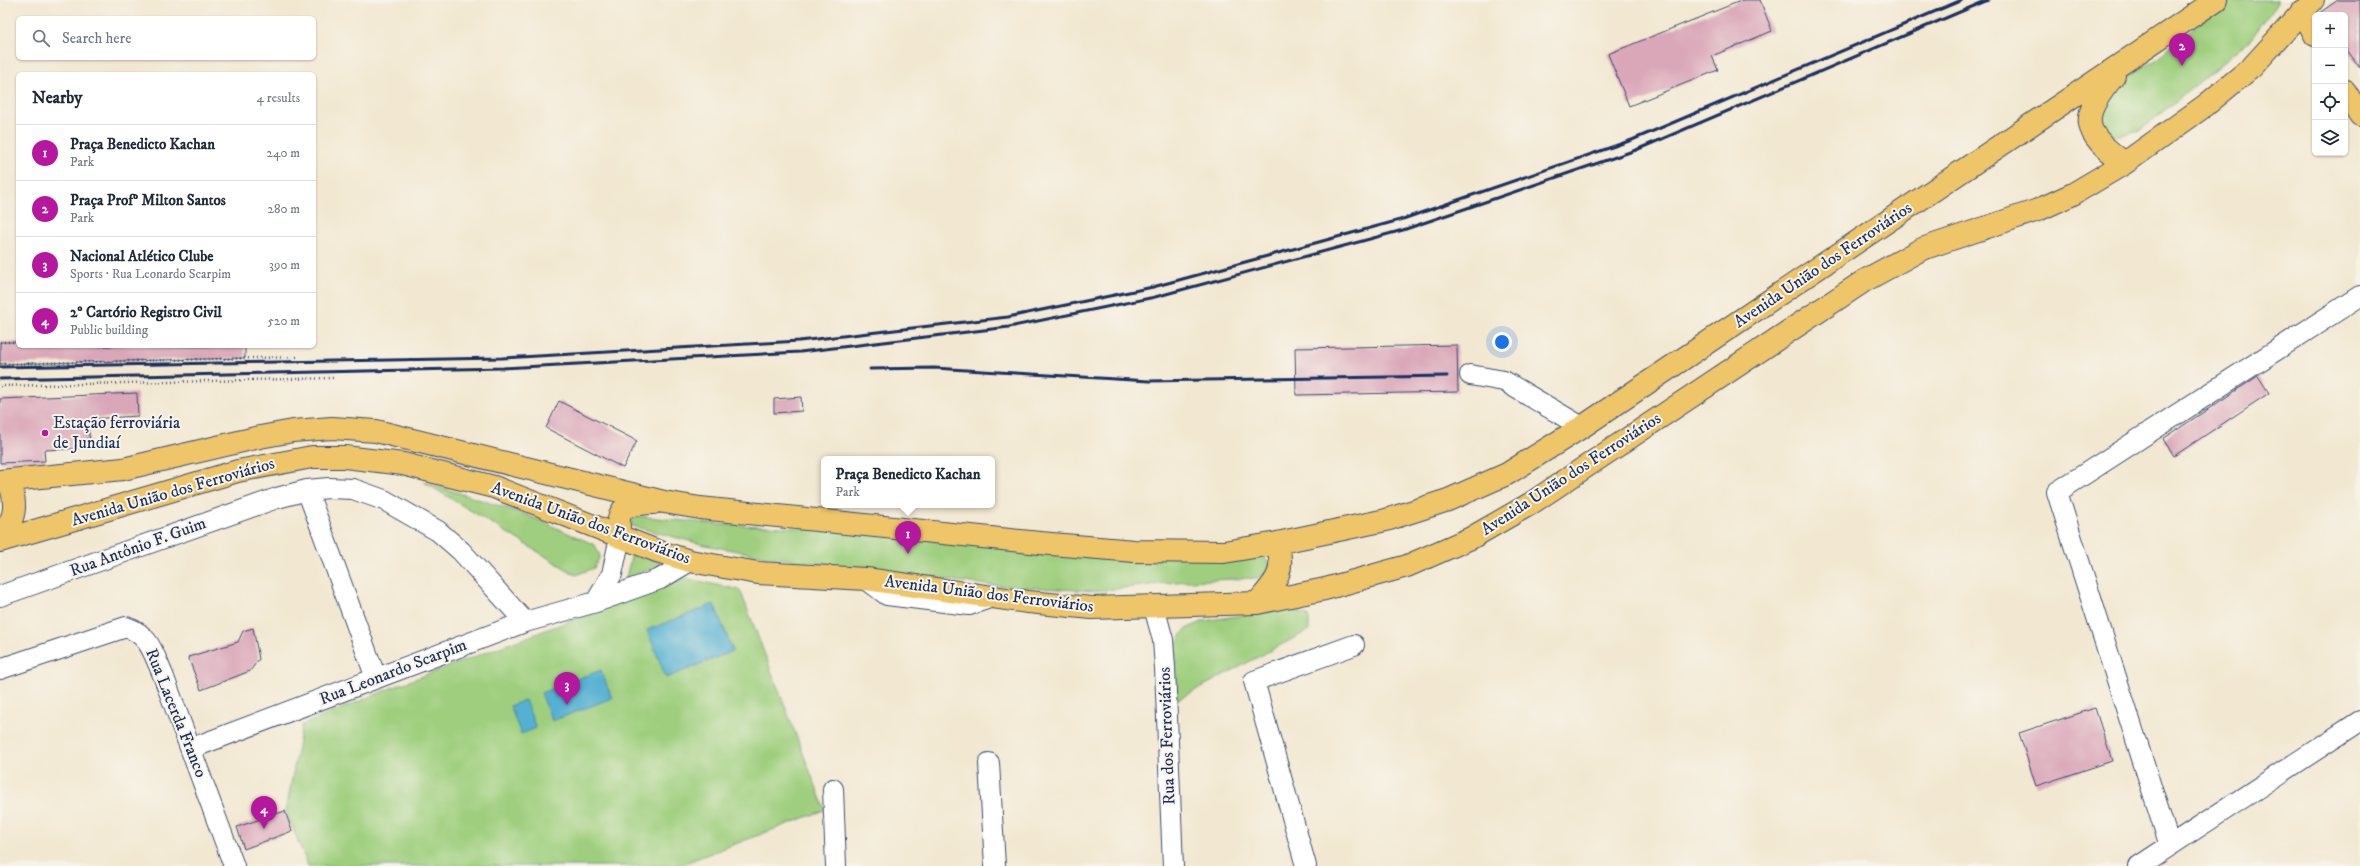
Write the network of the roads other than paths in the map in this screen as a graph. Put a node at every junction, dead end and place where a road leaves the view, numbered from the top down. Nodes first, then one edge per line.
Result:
1 (2216, 0) edge
2 (2306, 3) edge
3 (2312, 24) edge
4 (2130, 59) junction
5 (2348, 96) edge
6 (2360, 115) edge
7 (2125, 163) junction
8 (2360, 296) edge
9 (1470, 375) dead end
10 (1582, 428) junction
11 (182, 456) junction
12 (4, 480) edge
13 (191, 486) junction
14 (307, 490) junction
15 (664, 502) junction
16 (0, 535) edge
17 (620, 537) junction
18 (0, 541) edge
19 (1277, 543) junction
20 (690, 561) junction
21 (0, 596) edge
22 (596, 602) junction
23 (1257, 603) junction
24 (1154, 607) junction
25 (525, 622) junction
26 (1354, 645) dead end
27 (0, 669) edge
28 (376, 678) junction
29 (2360, 720) edge
30 (192, 748) junction
31 (989, 763) dead end
32 (833, 789) dead end
33 (2170, 846) junction
34 (234, 866) edge
35 (836, 866) edge
36 (995, 866) edge
37 (1173, 866) edge
38 (1306, 866) edge
39 (2139, 866) edge

1 - 4 main road, Avenida União dos Ferroviários
2 - 3 main road
2 - 7 main road, Avenida União dos Ferroviários
4 - 7 main road
4 - 10 main road, Avenida União dos Ferroviários
5 - 6 main road
7 - 23 main road, Avenida União dos Ferroviários
8 - 33 street
9 - 10 street
10 - 19 main road, Avenida União dos Ferroviários
11 - 12 main road, Avenida União dos Ferroviários
11 - 13 main road
11 - 15 main road, Avenida União dos Ferroviários
12 - 16 main road
13 - 17 main road, Avenida União dos Ferroviários
13 - 18 main road, Avenida União dos Ferroviários
14 - 21 street, Rua Antônio F. Guim
14 - 25 street, Rua Antônio F. Guim
14 - 28 street
15 - 17 main road
15 - 19 main road, Avenida União dos Ferroviários
17 - 20 main road, Avenida União dos Ferroviários
17 - 22 street
19 - 23 main road
20 - 22 street, Rua Leonardo Scarpim
20 - 24 main road, Avenida União dos Ferroviários
22 - 25 street, Rua Leonardo Scarpim
23 - 24 main road, Avenida União dos Ferroviários
24 - 37 street, Rua dos Ferroviários
25 - 28 street, Rua Leonardo Scarpim
26 - 38 street
27 - 30 street, Rua Lacerda Franco
28 - 30 street, Rua Leonardo Scarpim
29 - 33 street
30 - 34 street, Rua Lacerda Franco
31 - 36 street
32 - 35 street
33 - 39 street

